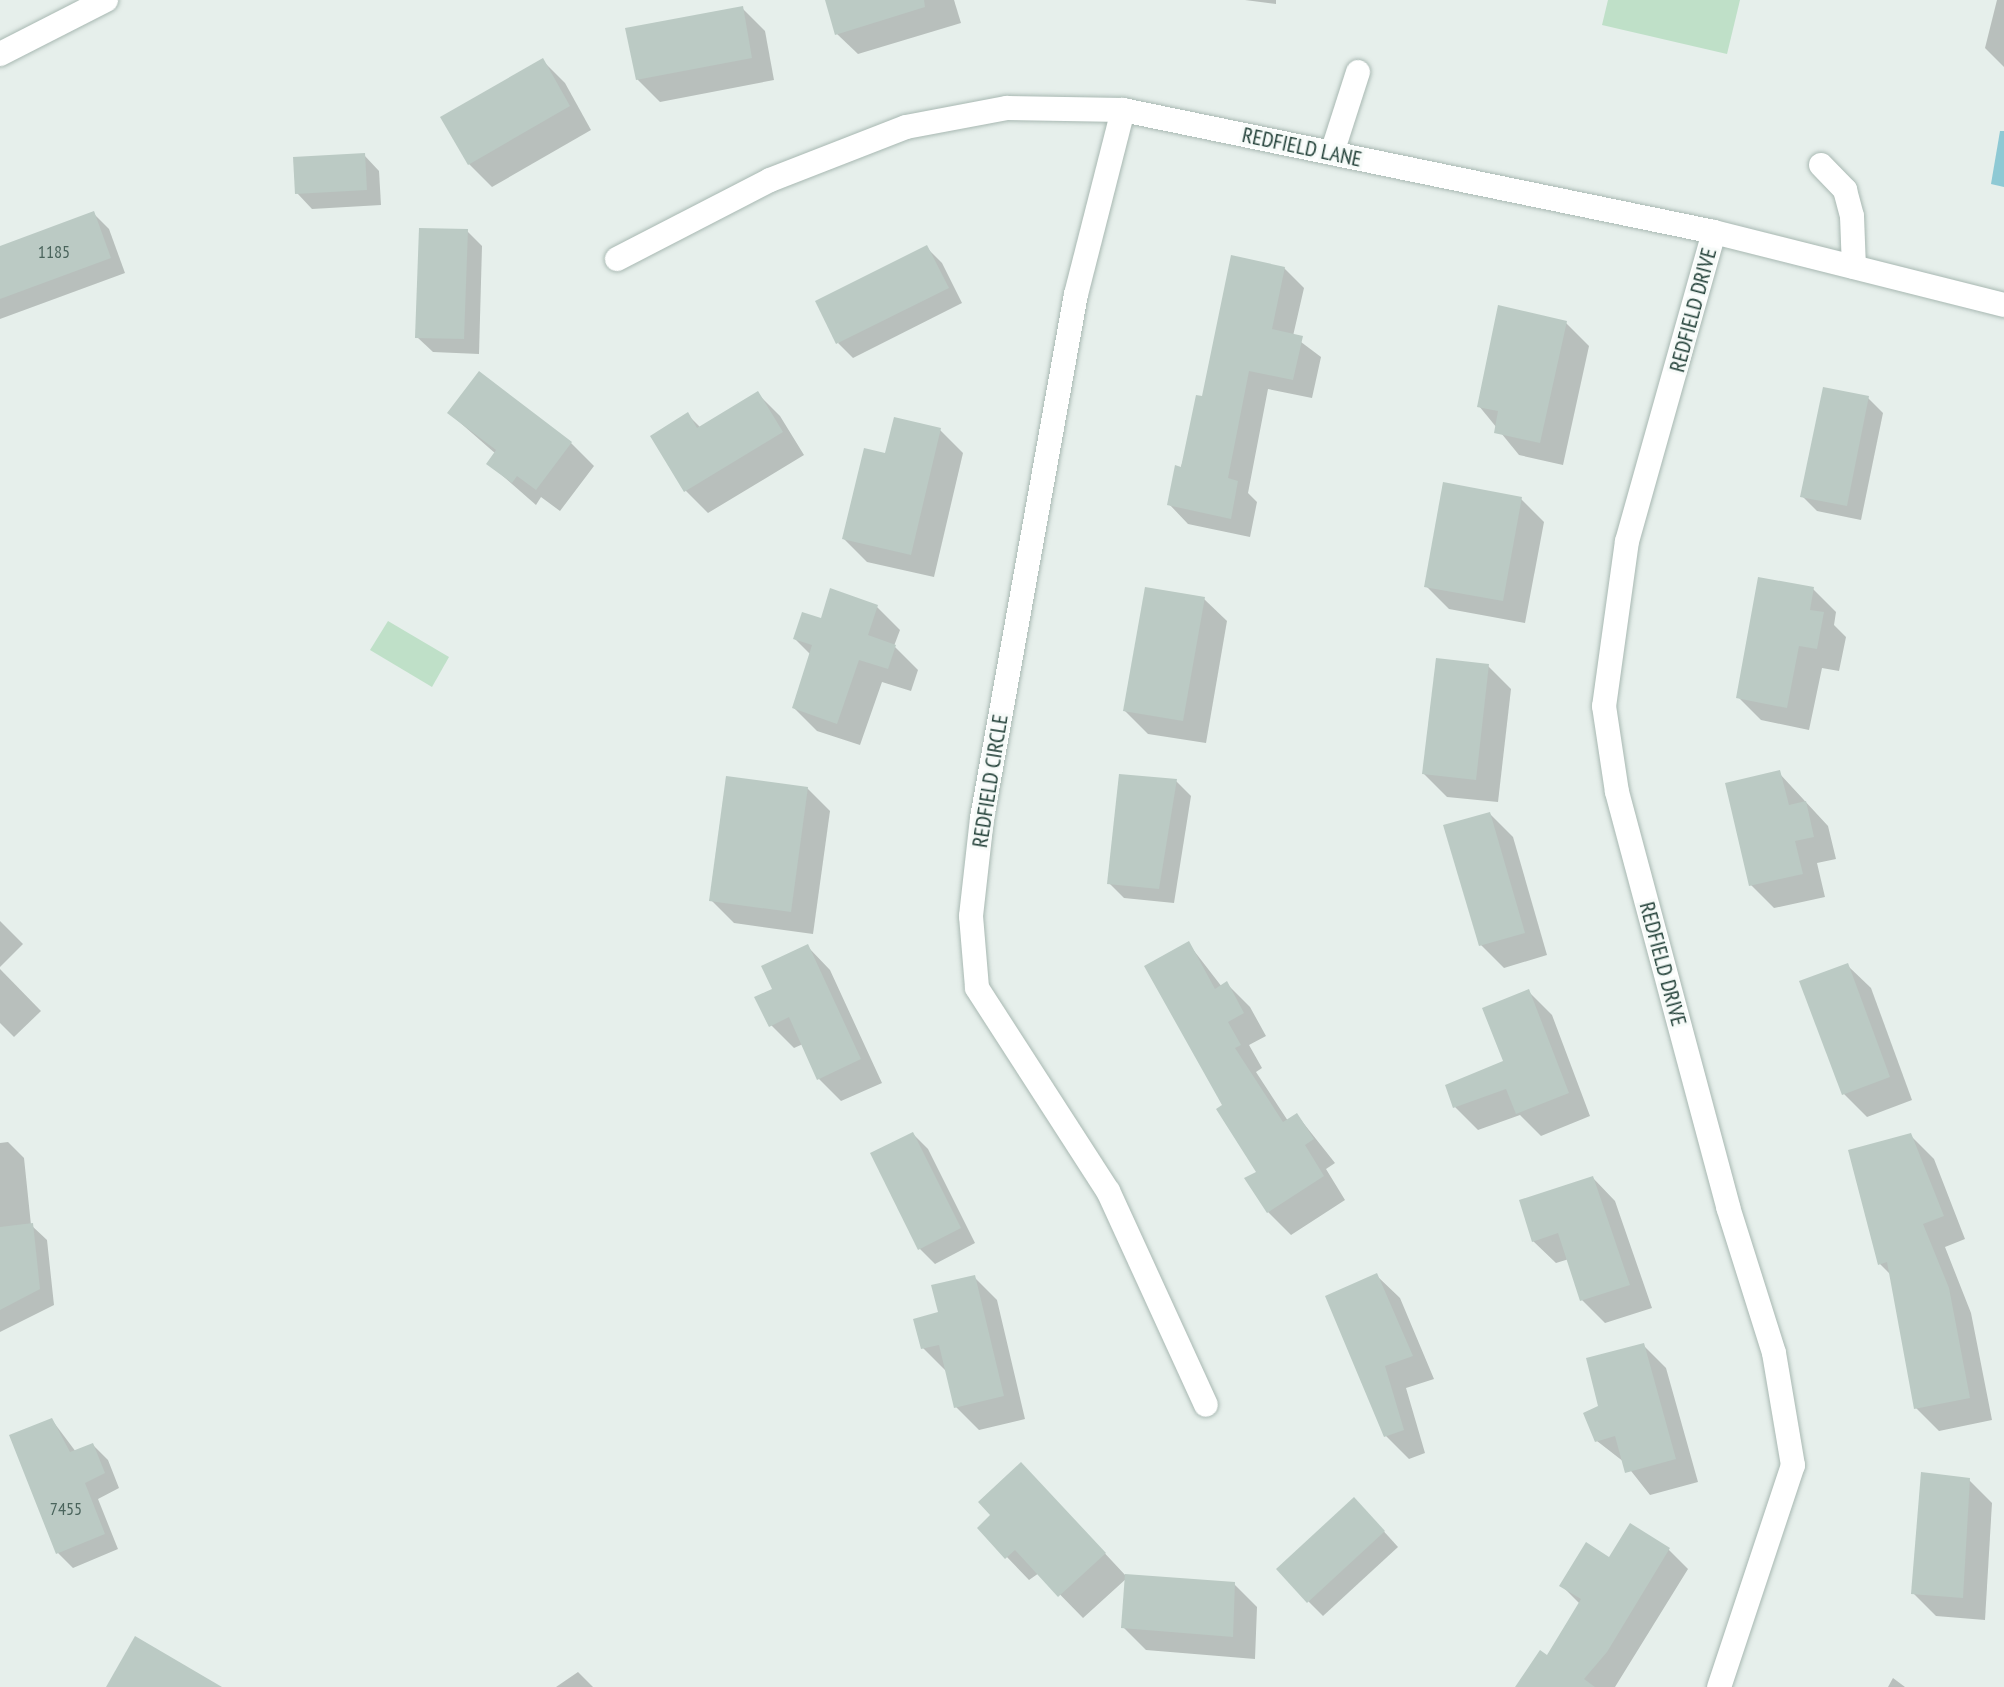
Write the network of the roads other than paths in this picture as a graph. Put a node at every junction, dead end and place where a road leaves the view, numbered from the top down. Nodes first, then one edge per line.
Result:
1 (106, 0) edge
2 (0, 54) edge
3 (1358, 72) dead end
4 (1123, 110) junction
5 (1332, 153) junction
6 (1821, 165) dead end
7 (1714, 232) junction
8 (617, 259) dead end
9 (1854, 267) junction
10 (2004, 305) edge
11 (1206, 1405) dead end
12 (1719, 1687) edge

1 - 2 street
3 - 5 street
4 - 5 street, REDFIELD LANE
4 - 8 street, REDFIELD LANE
4 - 11 street, REDFIELD CIRCLE
5 - 7 street, REDFIELD LANE
6 - 9 street
7 - 9 street, REDFIELD LANE
7 - 12 street, REDFIELD DRIVE
9 - 10 street, REDFIELD LANE

